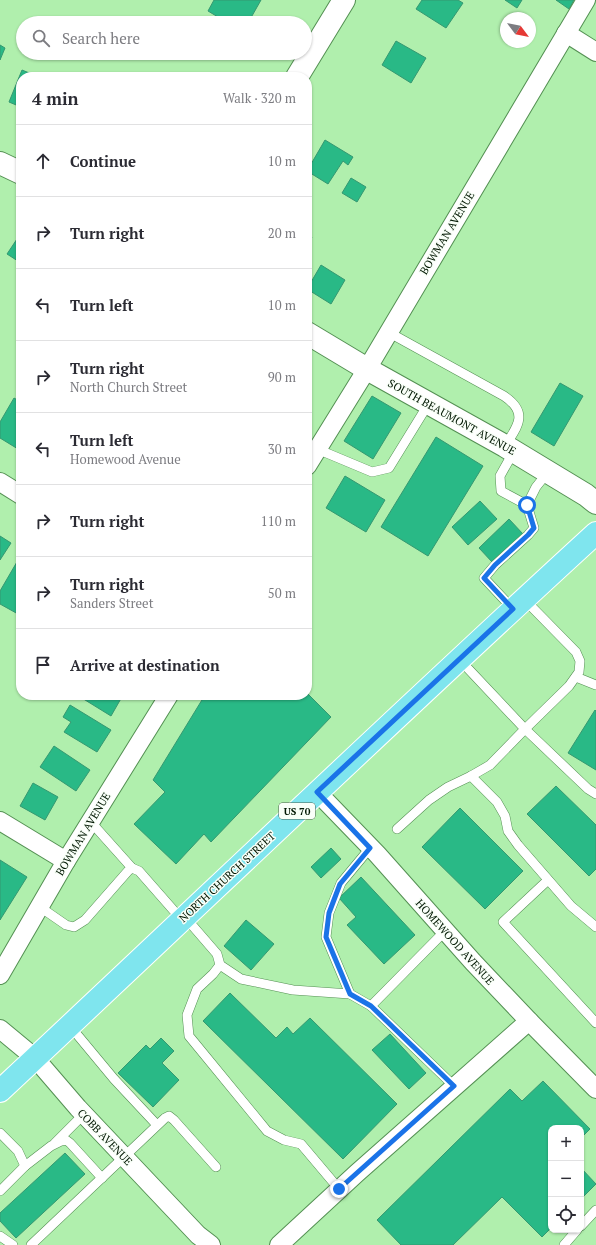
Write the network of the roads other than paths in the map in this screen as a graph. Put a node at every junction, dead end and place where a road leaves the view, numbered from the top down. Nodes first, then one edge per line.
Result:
1 (344, 0) edge
2 (586, 0) edge
3 (566, 33) junction
4 (312, 52) edge
5 (596, 52) edge
6 (307, 60) edge
7 (300, 72) edge
8 (0, 163) edge
9 (16, 171) edge
10 (388, 332) junction
11 (312, 336) edge
12 (367, 369) junction
13 (429, 403) junction
14 (318, 449) junction
15 (510, 449) junction
16 (312, 458) edge
17 (548, 472) junction
18 (0, 482) edge
19 (16, 492) edge
20 (596, 503) edge
21 (527, 505) junction
22 (596, 533) edge
23 (518, 604) junction
24 (459, 659) junction
25 (576, 677) junction
26 (596, 685) edge
27 (166, 700) edge
28 (525, 729) junction
29 (471, 776) junction
30 (317, 792) junction
31 (596, 794) edge
32 (0, 821) edge
33 (90, 821) junction
34 (397, 829) dead end
35 (370, 848) junction
36 (66, 861) junction
37 (132, 868) junction
38 (548, 880) junction
39 (40, 907) junction
40 (183, 918) junction
41 (596, 927) edge
42 (446, 932) junction
43 (220, 965) junction
44 (0, 975) edge
45 (350, 994) junction
46 (371, 1006) junction
47 (529, 1021) junction
48 (596, 1023) edge
49 (70, 1026) junction
50 (0, 1029) edge
51 (35, 1058) junction
52 (454, 1086) junction
53 (596, 1089) edge
54 (0, 1092) edge
55 (84, 1114) junction
56 (157, 1125) junction
57 (0, 1133) edge
58 (51, 1146) junction
59 (124, 1156) junction
60 (25, 1166) junction
61 (216, 1167) dead end
62 (102, 1178) junction
63 (339, 1189) junction
64 (0, 1191) edge
65 (596, 1210) edge
66 (584, 1223) edge
67 (574, 1233) edge
68 (0, 1236) edge
69 (13, 1245) edge
70 (31, 1245) edge
71 (210, 1245) edge
72 (279, 1245) edge
73 (564, 1245) edge

1 - 4 street
2 - 3 street, BOWMAN AVENUE
3 - 5 street
3 - 10 street, BOWMAN AVENUE
6 - 7 street
8 - 9 street
10 - 12 street, BOWMAN AVENUE
10 - 15 lane
11 - 12 street, SOUTH BEAUMONT AVENUE
12 - 13 street, SOUTH BEAUMONT AVENUE
12 - 14 street, BOWMAN AVENUE
13 - 14 lane
13 - 15 street, SOUTH BEAUMONT AVENUE
14 - 16 street, BOWMAN AVENUE
15 - 17 street, SOUTH BEAUMONT AVENUE
15 - 21 lane
17 - 20 street, SOUTH BEAUMONT AVENUE
17 - 21 lane
18 - 19 street
21 - 23 lane
22 - 23 main road, NORTH CHURCH STREET / US 70
23 - 24 main road, NORTH CHURCH STREET / US 70
23 - 25 lane
24 - 28 lane
24 - 30 main road, NORTH CHURCH STREET / US 70
25 - 26 lane
25 - 28 lane
27 - 33 street, BOWMAN AVENUE
28 - 29 lane
28 - 31 lane
29 - 34 lane
29 - 38 lane
30 - 35 street, HOMEWOOD AVENUE
30 - 40 main road, NORTH CHURCH STREET / US 70
32 - 36 street
33 - 36 street, BOWMAN AVENUE
33 - 37 lane
35 - 42 street, HOMEWOOD AVENUE
35 - 45 lane
36 - 39 street, BOWMAN AVENUE
37 - 39 lane
37 - 40 lane
38 - 41 lane
38 - 48 lane
39 - 44 street, BOWMAN AVENUE
40 - 43 lane
40 - 49 main road, NORTH CHURCH STREET / US 70
42 - 46 lane
42 - 47 street, HOMEWOOD AVENUE
43 - 45 lane
43 - 63 lane
45 - 46 lane
46 - 52 lane
47 - 52 street
47 - 53 street, HOMEWOOD AVENUE
49 - 51 main road, NORTH CHURCH STREET / US 70
49 - 56 lane
50 - 51 street, COBB AVENUE
51 - 54 main road, NORTH CHURCH STREET / US 70
51 - 55 street, COBB AVENUE
52 - 63 street
55 - 58 lane
55 - 59 street, COBB AVENUE
56 - 59 lane
56 - 61 lane
57 - 60 lane
58 - 60 lane
58 - 62 lane
59 - 62 lane
59 - 71 street, COBB AVENUE
60 - 64 lane
62 - 70 lane
63 - 72 street
65 - 66 lane
67 - 73 lane
68 - 69 lane

